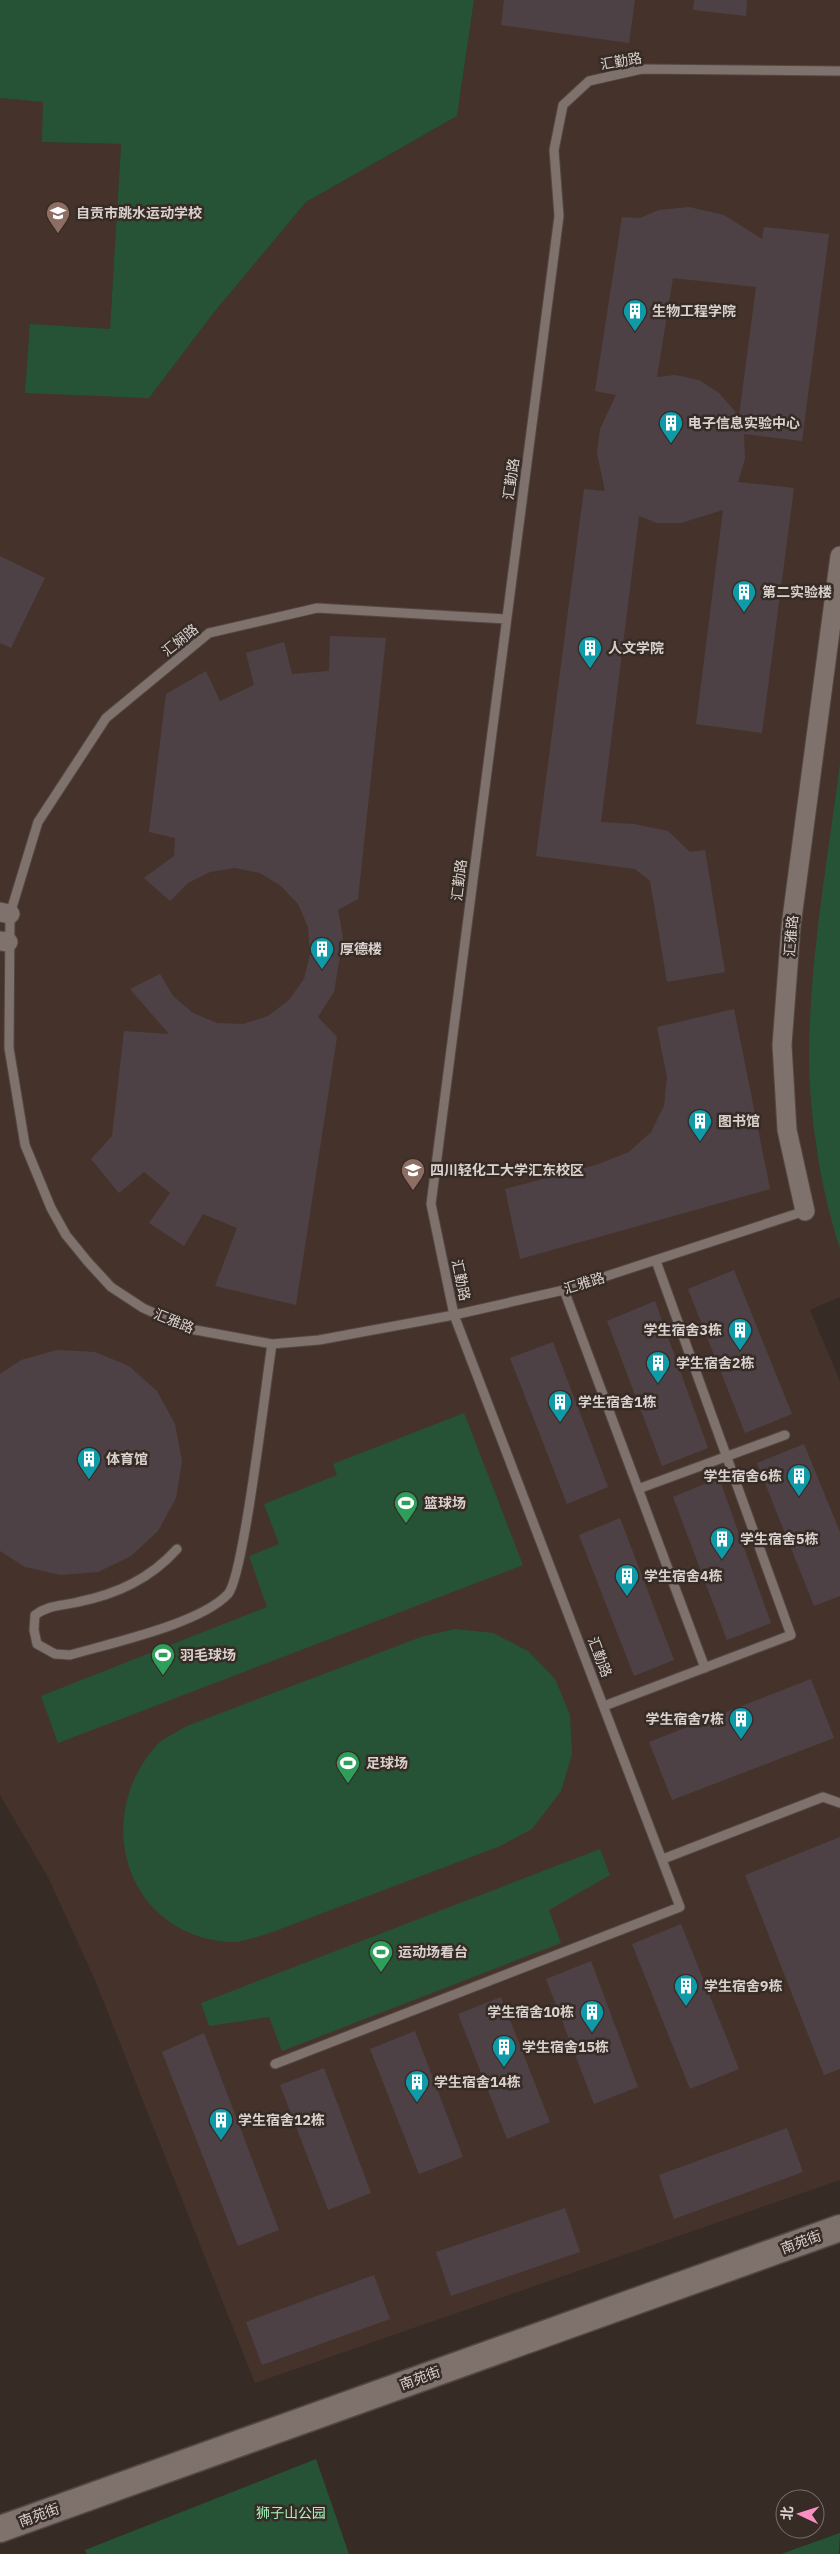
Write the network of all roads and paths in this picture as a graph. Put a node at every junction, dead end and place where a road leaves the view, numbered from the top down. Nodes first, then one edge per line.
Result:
1 (840, 71) edge
2 (840, 556) edge
3 (506, 620) junction
4 (5, 913) edge
5 (4, 941) edge
6 (805, 1211) joint
7 (656, 1261) junction
8 (564, 1290) junction
9 (454, 1315) junction
10 (272, 1344) junction
11 (785, 1435) dead end
12 (726, 1458) junction
13 (638, 1489) junction
14 (177, 1549) dead end
15 (705, 1668) junction
16 (604, 1706) junction
17 (840, 1803) edge
18 (663, 1859) junction
19 (276, 2064) dead end
20 (840, 2228) edge
21 (0, 2529) edge

1 - 3 lane, 汇勤路
2 - 6 street, 汇雅路
3 - 4 lane, 汇娴路
3 - 9 lane, 汇勤路
4 - 5 lane, 汇雅路
5 - 10 lane, 汇雅路
6 - 7 lane, 汇雅路
7 - 8 lane, 汇雅路
7 - 12 lane
8 - 9 lane, 汇雅路
8 - 13 lane
9 - 10 lane, 汇雅路
9 - 16 lane, 汇勤路
10 - 14 lane
11 - 12 lane
12 - 13 lane
12 - 15 lane
13 - 15 lane
15 - 16 lane
16 - 18 lane, 汇勤路
17 - 18 lane
18 - 19 lane, 汇勤路
20 - 21 main road, 南苑街

